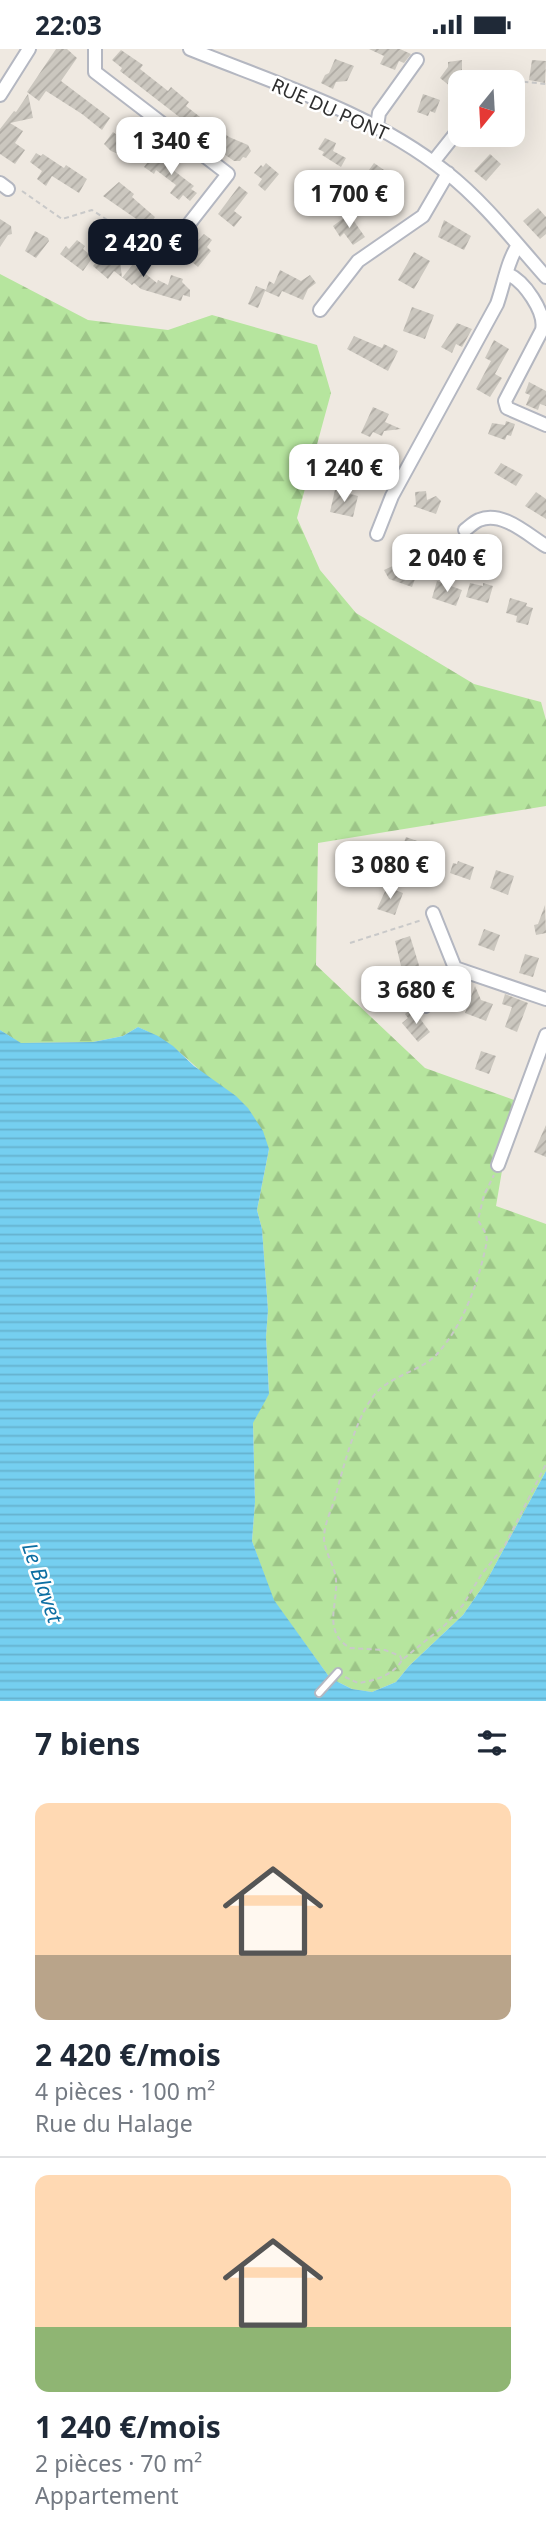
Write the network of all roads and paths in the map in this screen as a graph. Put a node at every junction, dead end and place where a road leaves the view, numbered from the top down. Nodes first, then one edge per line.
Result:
1 (29, 49) edge
2 (95, 49) edge
3 (190, 49) edge
4 (417, 60) dead end
5 (525, 83) edge
6 (546, 84) edge
7 (0, 95) edge
8 (377, 126) junction
9 (448, 143) edge
10 (433, 162) junction
11 (448, 173) junction
12 (4, 186) edge
13 (519, 245) junction
14 (167, 252) joint
15 (508, 274) junction
16 (546, 277) edge
17 (320, 310) dead end
18 (546, 425) edge
19 (465, 530) dead end
20 (377, 534) dead end
21 (546, 546) edge
22 (433, 913) joint
23 (350, 943) dead end
24 (458, 969) junction
25 (546, 999) edge
26 (426, 1009) dead end
27 (546, 1035) edge
28 (498, 1165) joint
29 (546, 1464) edge
30 (402, 1660) junction
31 (338, 1672) joint
32 (319, 1693) dead end

1 - 7 street
2 - 14 street
3 - 8 street, RUE DU PONT
4 - 8 street
5 - 6 path
8 - 10 street, RUE DU PONT
9 - 10 street
10 - 11 street, RUE DU PONT
11 - 13 street, RUE DU PONT
11 - 17 street
12 - 14 path
13 - 15 street
13 - 16 street, RUE DU PONT
15 - 18 street
15 - 20 street
19 - 21 street
22 - 23 path
22 - 24 street
24 - 25 street
24 - 26 lane
27 - 28 street
28 - 30 path
29 - 30 path
30 - 31 path
31 - 32 lane

